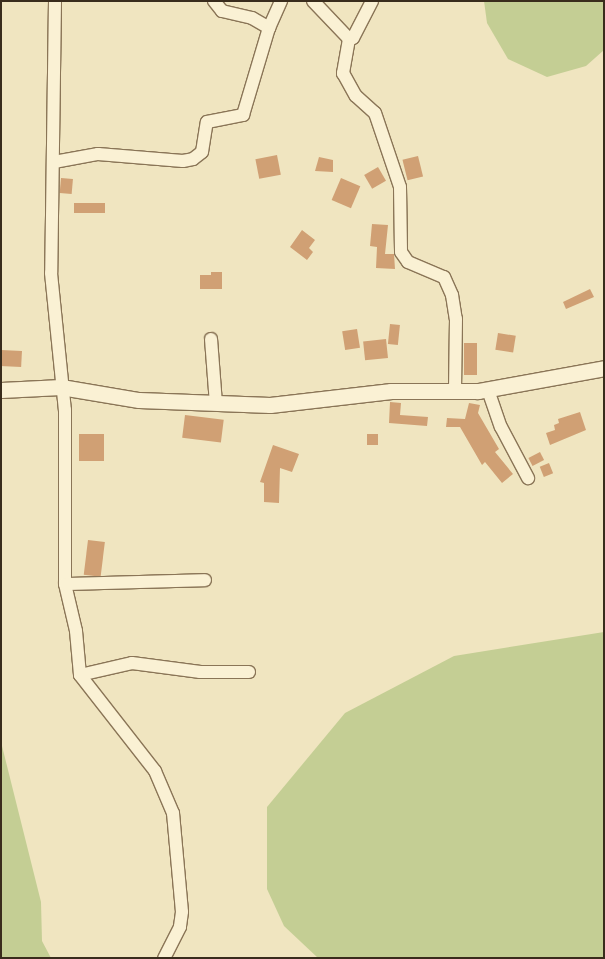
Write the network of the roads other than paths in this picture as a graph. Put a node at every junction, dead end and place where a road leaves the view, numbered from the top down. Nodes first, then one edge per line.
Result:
1 (55, 1) edge
2 (214, 1) edge
3 (281, 1) edge
4 (313, 1) edge
5 (372, 1) edge
6 (268, 28) junction
7 (349, 40) junction
8 (54, 162) junction
9 (212, 339) dead end
10 (604, 368) edge
11 (61, 387) junction
12 (1, 390) edge
13 (488, 390) junction
14 (455, 392) junction
15 (216, 404) junction
16 (528, 478) dead end
17 (206, 580) dead end
18 (66, 584) junction
19 (249, 672) dead end
20 (80, 675) junction
21 (164, 958) edge

1 - 8 street
2 - 6 street
3 - 6 street
4 - 7 street
5 - 7 street
6 - 8 street
7 - 14 street
8 - 11 street
9 - 15 street
10 - 13 street
11 - 12 street
11 - 15 street
11 - 18 street
13 - 14 street
13 - 16 street
14 - 15 street
17 - 18 street
18 - 20 street
19 - 20 street
20 - 21 street

